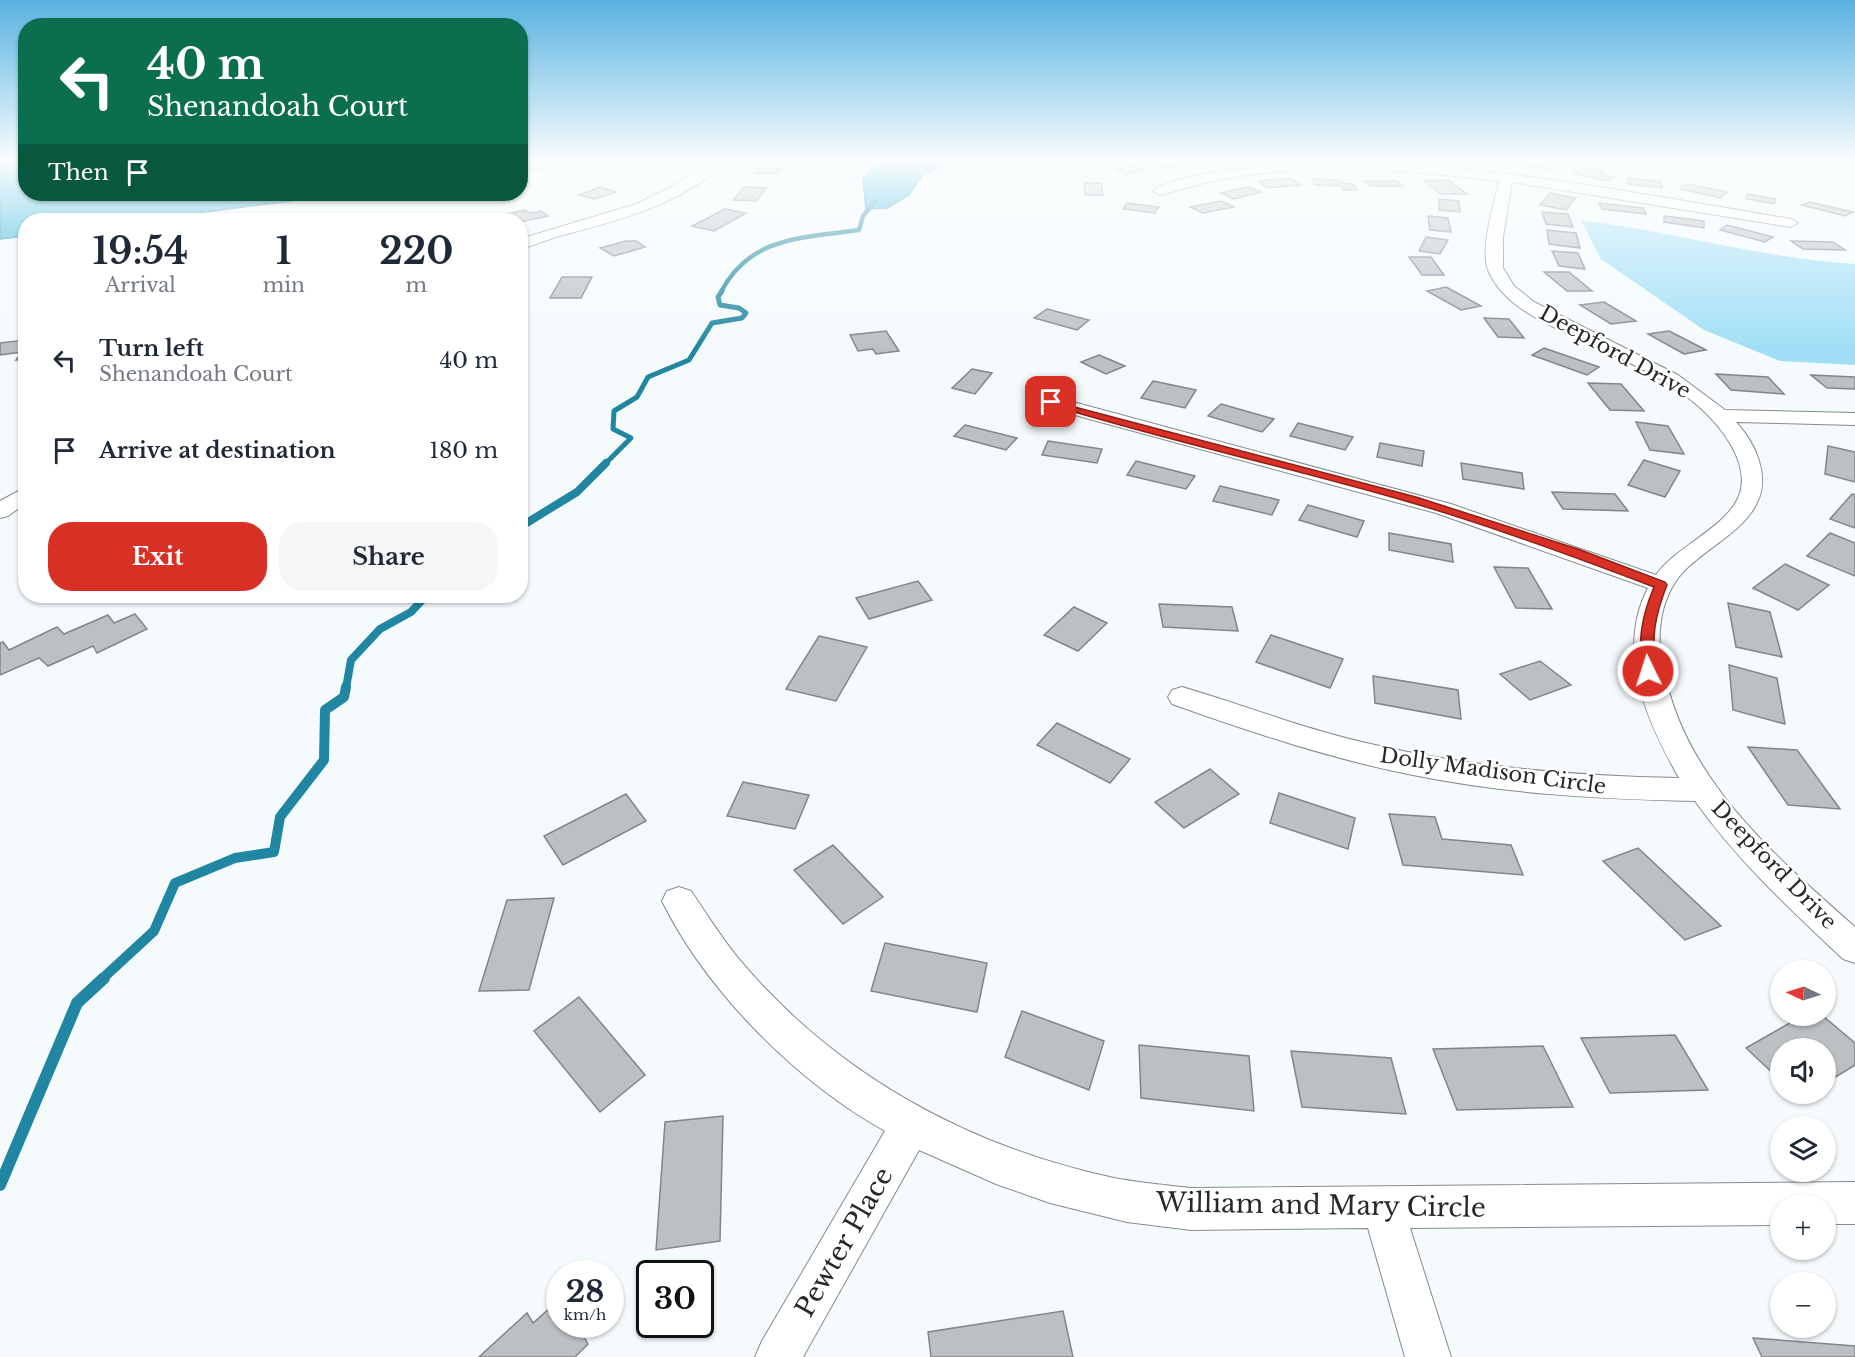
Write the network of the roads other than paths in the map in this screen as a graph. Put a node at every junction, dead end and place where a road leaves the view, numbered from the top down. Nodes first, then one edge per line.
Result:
1 (597, 222) edge
2 (1499, 222) edge
3 (1787, 222) edge
4 (1791, 223) dead end
5 (528, 243) edge
6 (1051, 402) dead end
7 (1720, 416) junction
8 (1855, 419) edge
9 (18, 499) edge
10 (0, 511) edge
11 (1661, 585) junction
12 (1182, 696) dead end
13 (1704, 790) junction
14 (678, 901) dead end
15 (1855, 948) edge
16 (910, 1126) junction
17 (1855, 1203) edge
18 (1383, 1209) junction
19 (778, 1357) edge
20 (1428, 1357) edge

1 - 5 street
2 - 7 street, Deepford Drive
3 - 4 street
6 - 11 street
7 - 8 street
7 - 11 street, Deepford Drive
9 - 10 street
11 - 13 street, Deepford Drive
12 - 13 street, Dolly Madison Circle
13 - 15 street, Deepford Drive
14 - 16 street, William and Mary Circle
16 - 18 street, William and Mary Circle
16 - 19 street, Pewter Place
17 - 18 street, William and Mary Circle
18 - 20 street

